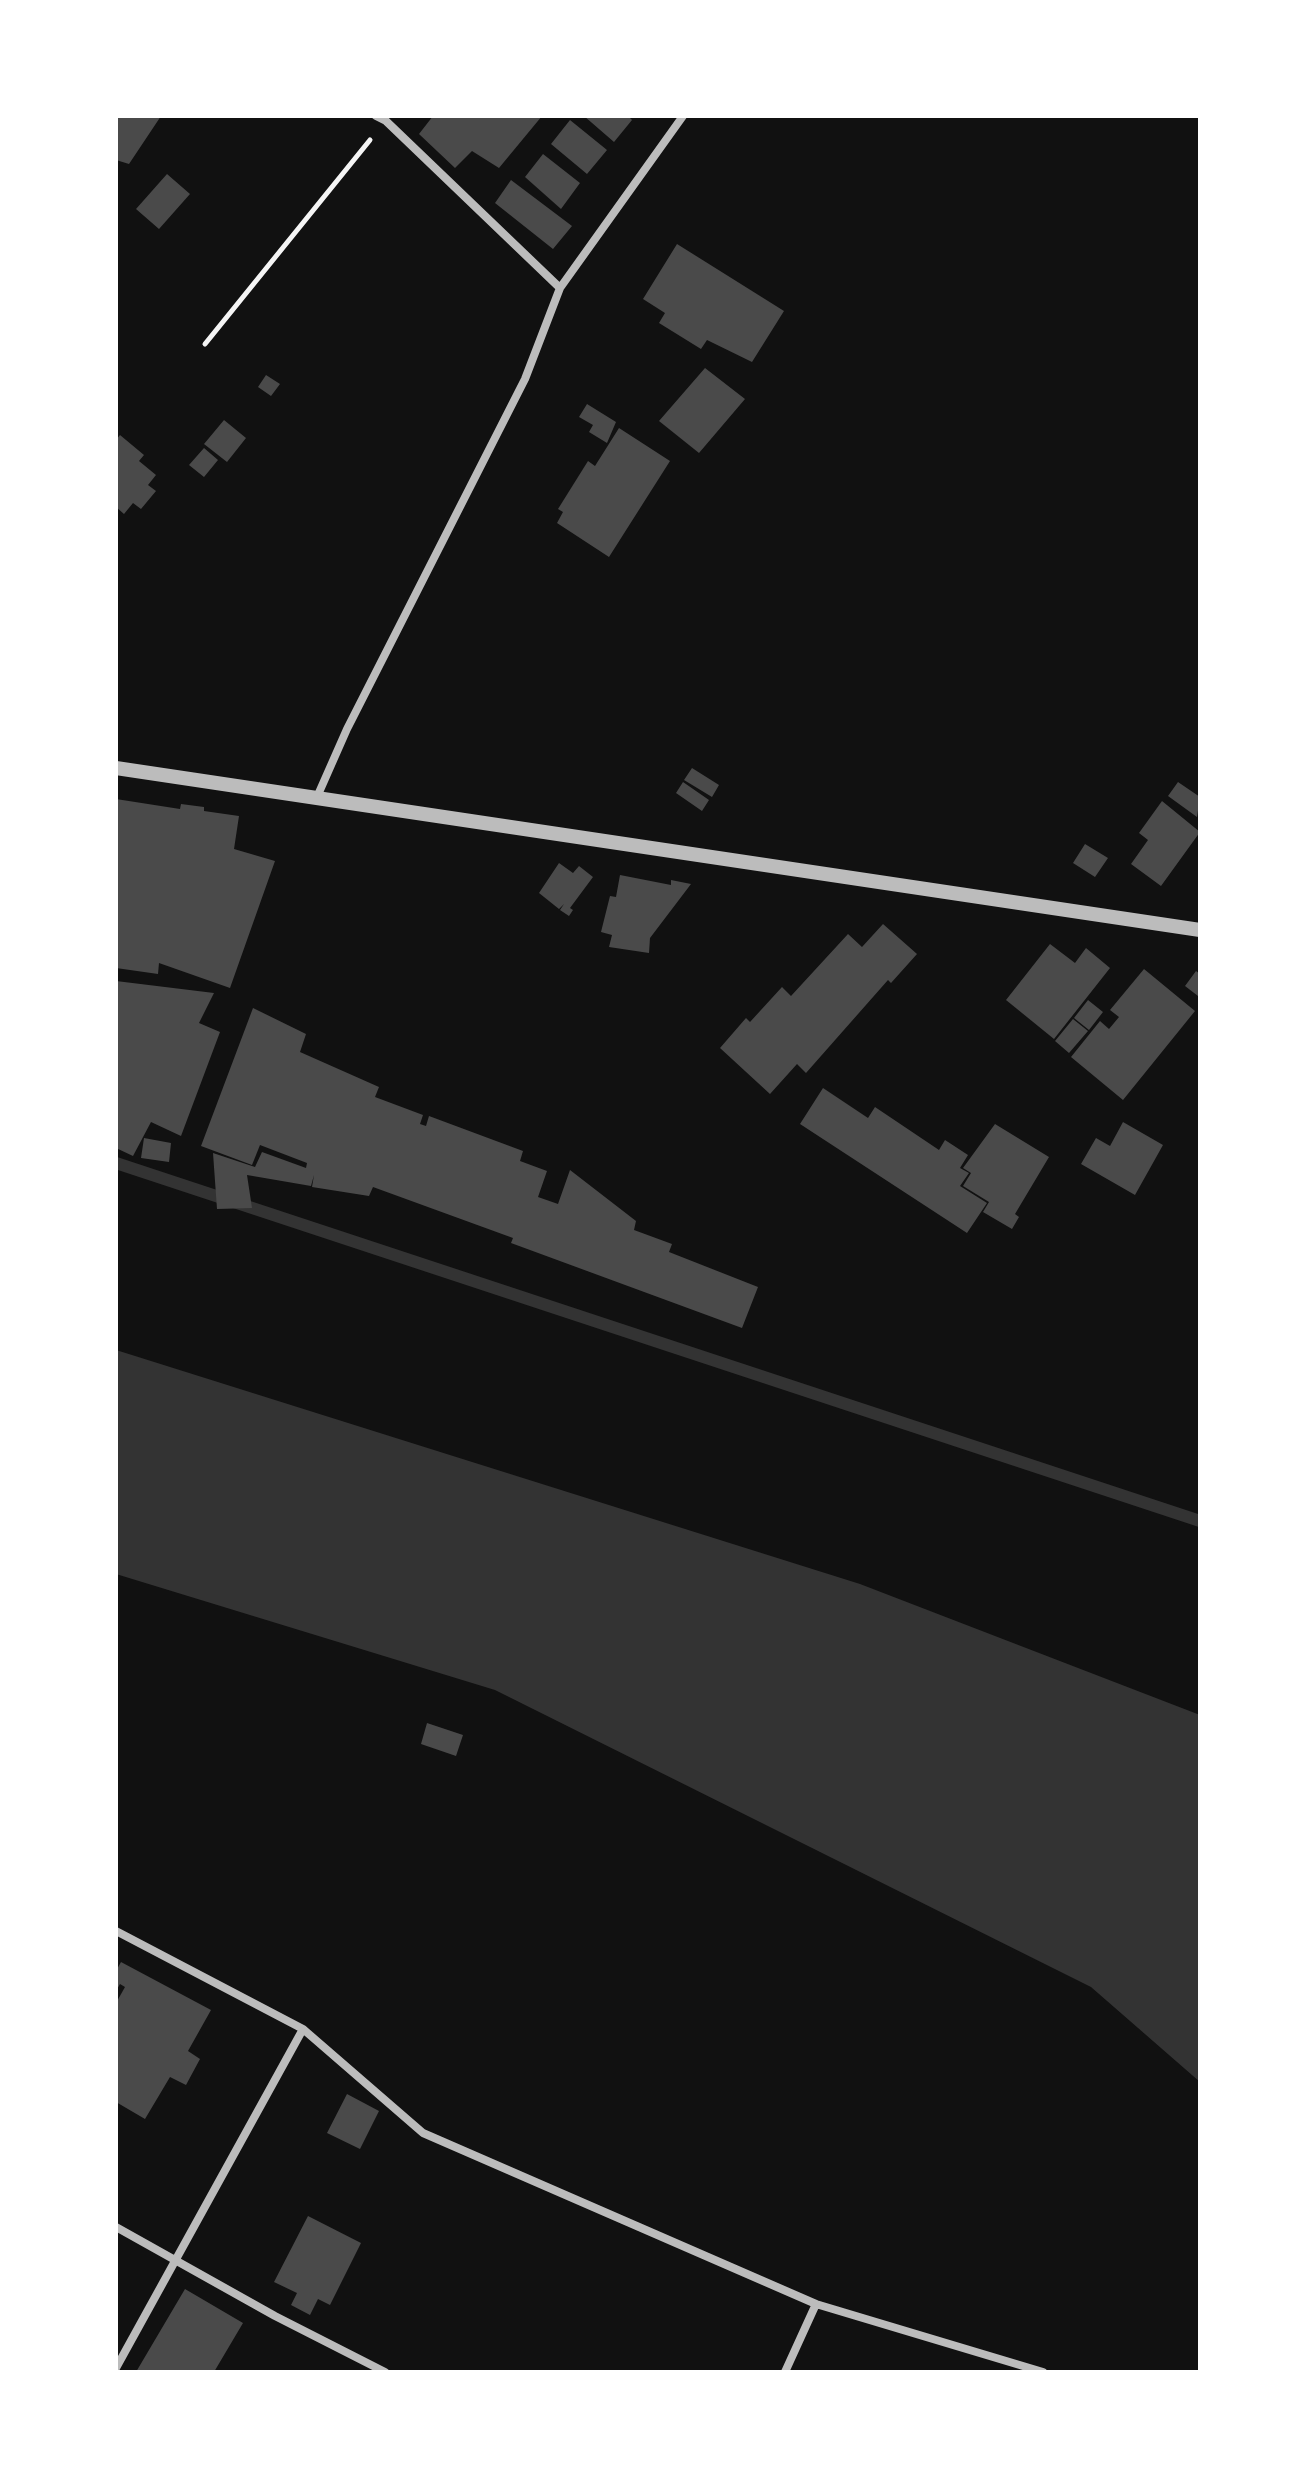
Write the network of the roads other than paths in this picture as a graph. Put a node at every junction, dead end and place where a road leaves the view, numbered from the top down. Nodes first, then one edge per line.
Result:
1 (376, 116) edge
2 (683, 116) edge
3 (388, 118) edge
4 (560, 288) junction
5 (116, 768) edge
6 (317, 797) junction
7 (1200, 930) edge
8 (116, 1931) edge
9 (303, 2029) junction
10 (116, 2227) edge
11 (174, 2258) junction
12 (816, 2304) junction
13 (116, 2368) edge
14 (385, 2372) edge
15 (785, 2372) edge
16 (1043, 2372) edge

1 - 3 street
2 - 4 street
3 - 4 street
4 - 6 street
5 - 6 street
6 - 7 street
8 - 9 street
9 - 11 street
9 - 12 street
10 - 11 street
11 - 13 street
11 - 14 street
12 - 15 street
12 - 16 street

